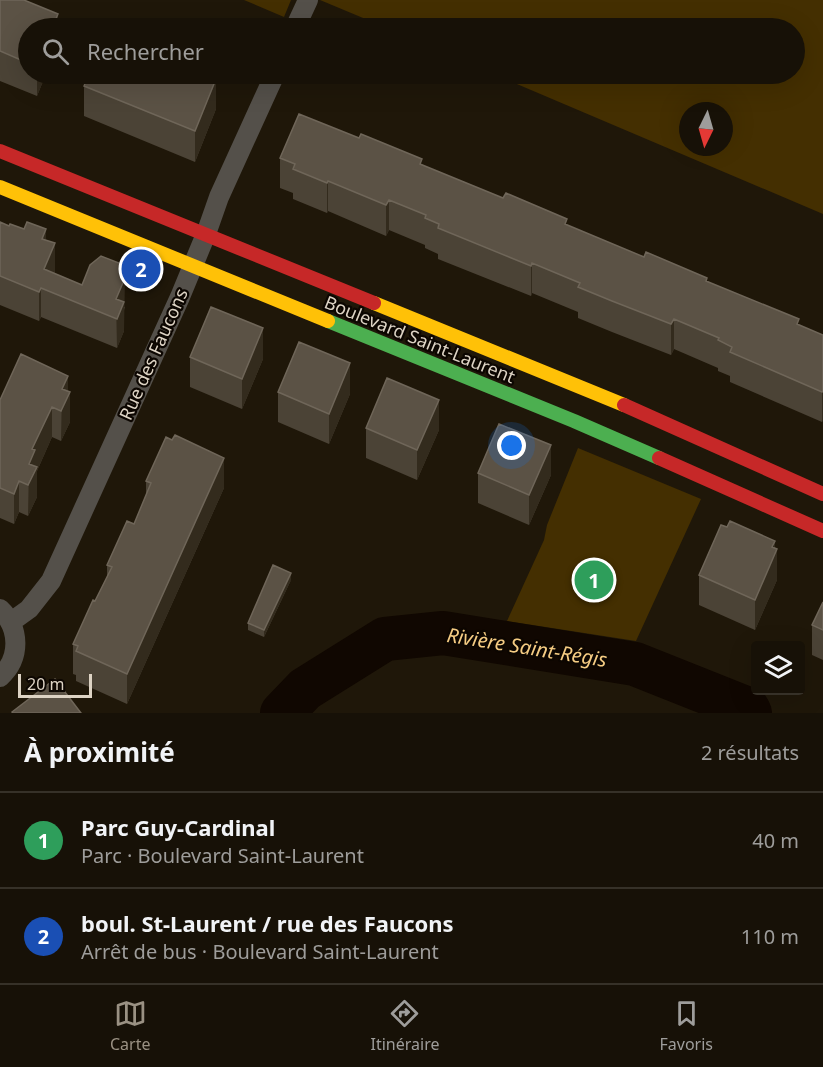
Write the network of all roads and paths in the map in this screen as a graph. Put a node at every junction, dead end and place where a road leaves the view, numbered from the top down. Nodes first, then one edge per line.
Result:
1 (308, 0) edge
2 (300, 18) edge
3 (270, 84) edge
4 (0, 151) edge
5 (0, 187) edge
6 (206, 234) junction
7 (192, 267) junction
8 (823, 494) edge
9 (823, 531) edge
10 (6, 615) edge
11 (0, 676) edge

1 - 2 street
3 - 6 street, Rue des Faucons
4 - 6 street, Boulevard Saint-Laurent
5 - 7 street, Boulevard Saint-Laurent
6 - 7 street, Rue des Faucons
6 - 8 street, Boulevard Saint-Laurent
7 - 9 street, Boulevard Saint-Laurent
7 - 10 street, Rue des Faucons
10 - 11 street, Rue des Faucons

